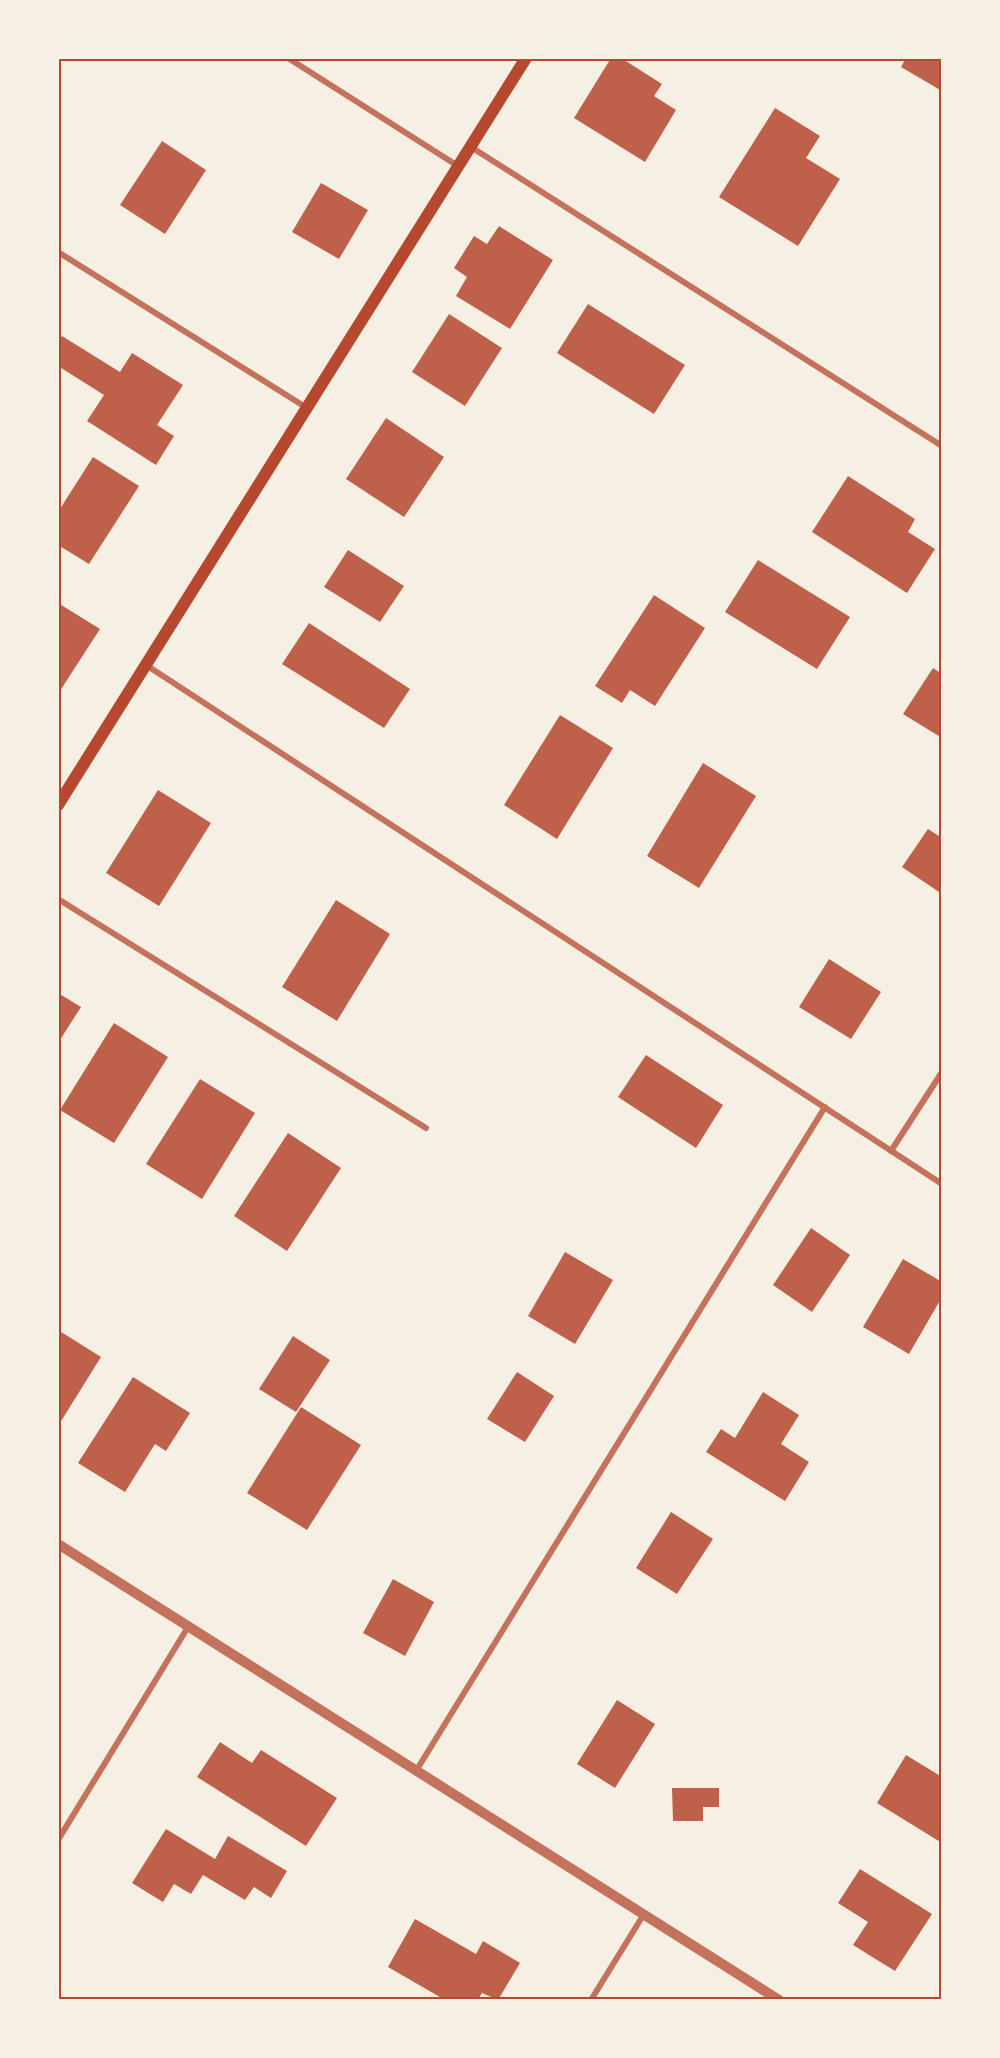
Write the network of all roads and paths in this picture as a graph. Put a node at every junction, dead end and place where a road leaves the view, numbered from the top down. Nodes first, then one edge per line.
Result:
1 (288, 58) edge
2 (526, 58) edge
3 (471, 147) junction
4 (458, 166) junction
5 (58, 252) edge
6 (307, 408) junction
7 (942, 446) edge
8 (146, 665) junction
9 (58, 805) edge
10 (58, 899) edge
11 (942, 1072) edge
12 (825, 1107) junction
13 (426, 1128) dead end
14 (891, 1151) junction
15 (942, 1184) edge
16 (58, 1544) edge
17 (188, 1627) junction
18 (416, 1771) junction
19 (58, 1840) edge
20 (644, 1914) junction
21 (591, 2000) edge
22 (780, 2000) edge

1 - 4 street
2 - 3 main road
3 - 4 main road
3 - 7 street
4 - 6 main road
5 - 6 street
6 - 8 main road
8 - 9 main road
8 - 12 street
10 - 13 street
11 - 14 street
12 - 14 street
12 - 18 street
14 - 15 street
16 - 17 street
17 - 18 street
17 - 19 street
18 - 20 street
20 - 21 street
20 - 22 street

